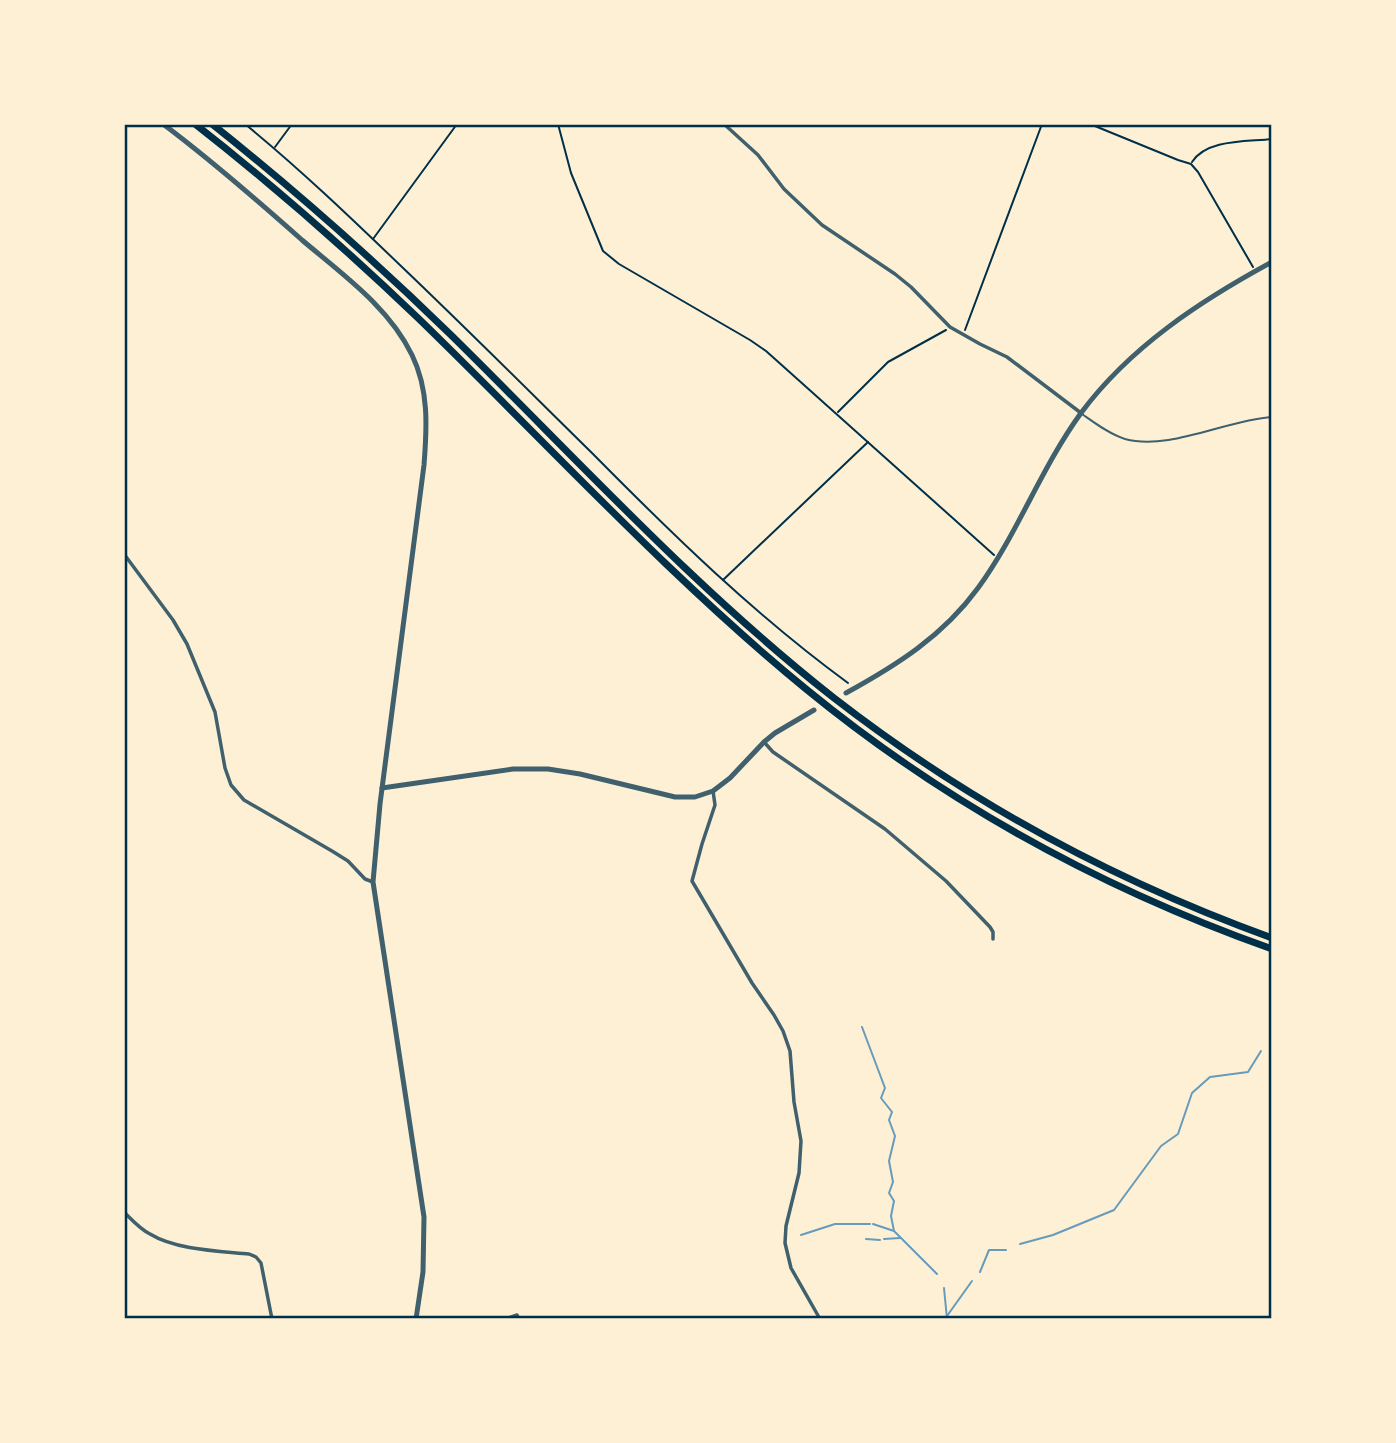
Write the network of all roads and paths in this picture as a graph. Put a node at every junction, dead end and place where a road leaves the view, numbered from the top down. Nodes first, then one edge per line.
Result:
1 (163, 124) edge
2 (195, 124) edge
3 (212, 124) edge
4 (245, 124) edge
5 (292, 124) edge
6 (457, 124) edge
7 (558, 124) edge
8 (724, 124) edge
9 (1042, 124) edge
10 (1090, 124) edge
11 (1272, 139) edge
12 (274, 148) junction
13 (1191, 164) junction
14 (373, 239) junction
15 (1272, 262) edge
16 (1255, 271) junction
17 (950, 327) junction
18 (964, 335) junction
19 (837, 413) junction
20 (1081, 413) junction
21 (1272, 417) edge
22 (868, 442) junction
23 (124, 554) edge
24 (998, 558) junction
25 (723, 580) junction
26 (855, 688) junction
27 (846, 693) dead end
28 (814, 710) dead end
29 (764, 742) junction
30 (382, 788) junction
31 (713, 791) junction
32 (373, 882) junction
33 (1272, 938) edge
34 (993, 939) dead end
35 (1272, 949) edge
36 (124, 1212) edge
37 (518, 1317) edge
38 (272, 1319) edge
39 (416, 1319) edge
40 (505, 1319) edge
41 (820, 1319) edge

1 - 30 street
2 - 35 highway
3 - 33 highway
4 - 12 path
5 - 12 path
6 - 14 path
7 - 19 path
8 - 17 street
9 - 18 path
10 - 13 path
11 - 13 path
12 - 14 path
13 - 16 path
14 - 25 path
15 - 16 street
16 - 20 street
17 - 18 street
17 - 19 path
18 - 20 street
19 - 22 path
20 - 21 lane
20 - 24 street
22 - 24 path
22 - 25 path
23 - 32 street
24 - 26 street
25 - 26 path
26 - 27 street
28 - 29 street
29 - 31 street
29 - 34 street
30 - 31 street
30 - 32 street
31 - 41 street
32 - 39 street
36 - 38 street
37 - 40 street

